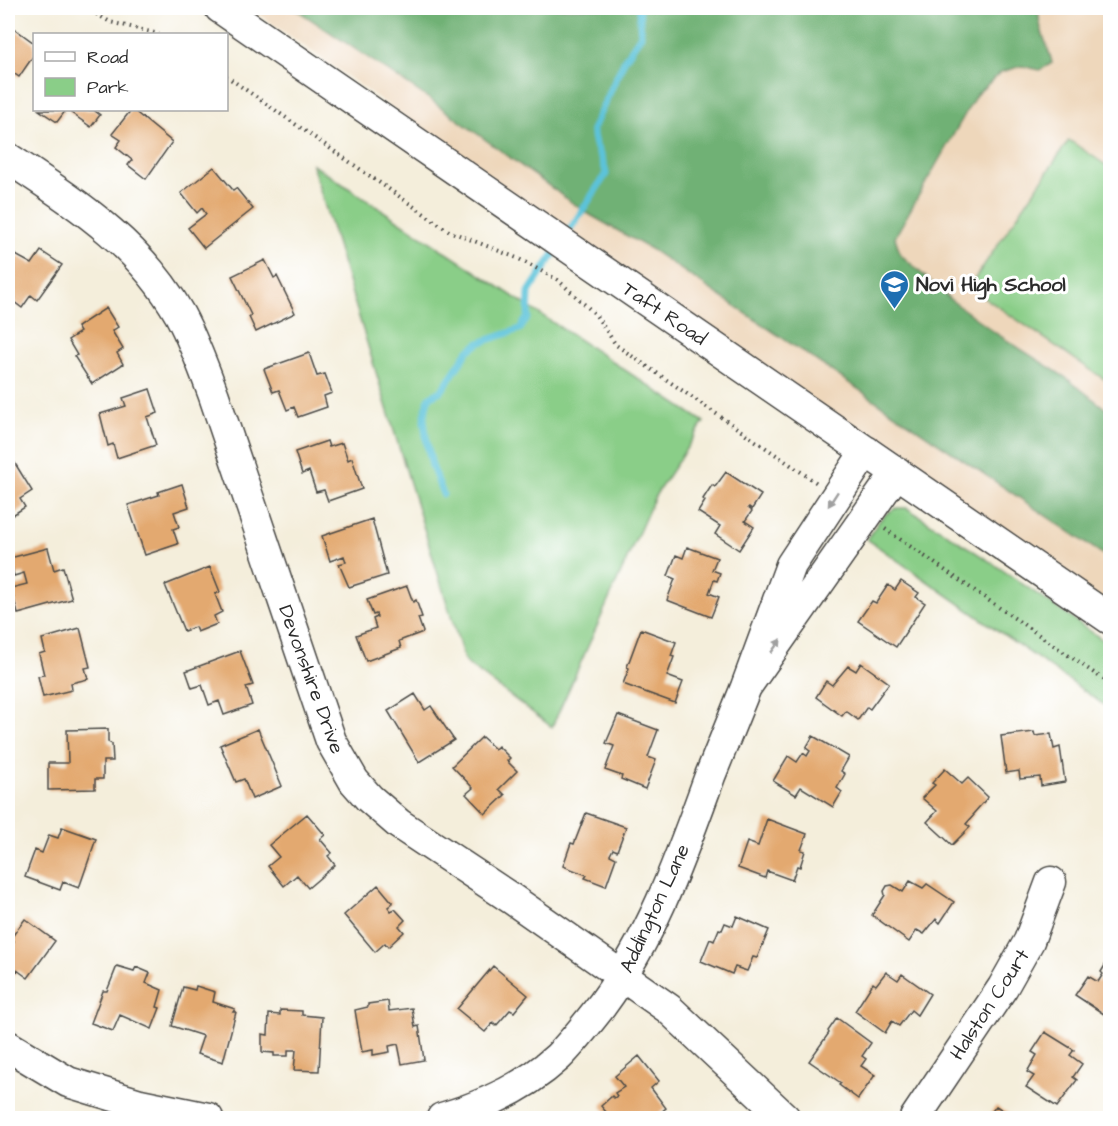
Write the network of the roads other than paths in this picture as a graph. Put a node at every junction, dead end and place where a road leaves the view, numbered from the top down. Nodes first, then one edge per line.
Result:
1 (220, 8) edge
2 (8, 158) edge
3 (866, 451) junction
4 (897, 472) junction
5 (1110, 619) edge
6 (747, 687) junction
7 (1051, 882) dead end
8 (622, 977) junction
9 (8, 1046) edge
10 (208, 1119) edge
11 (442, 1119) edge
12 (785, 1119) edge
13 (915, 1119) edge

1 - 3 street, Taft Road
2 - 8 street, Devonshire Drive
3 - 4 street, Taft Road
3 -> 6 street, Addington Lane
4 - 5 street, Taft Road
6 -> 4 street, Addington Lane
6 - 8 street, Addington Lane
7 - 13 street, Halston Court
8 - 11 street, Addington Lane
8 - 12 street, Devonshire Drive
9 - 10 street

